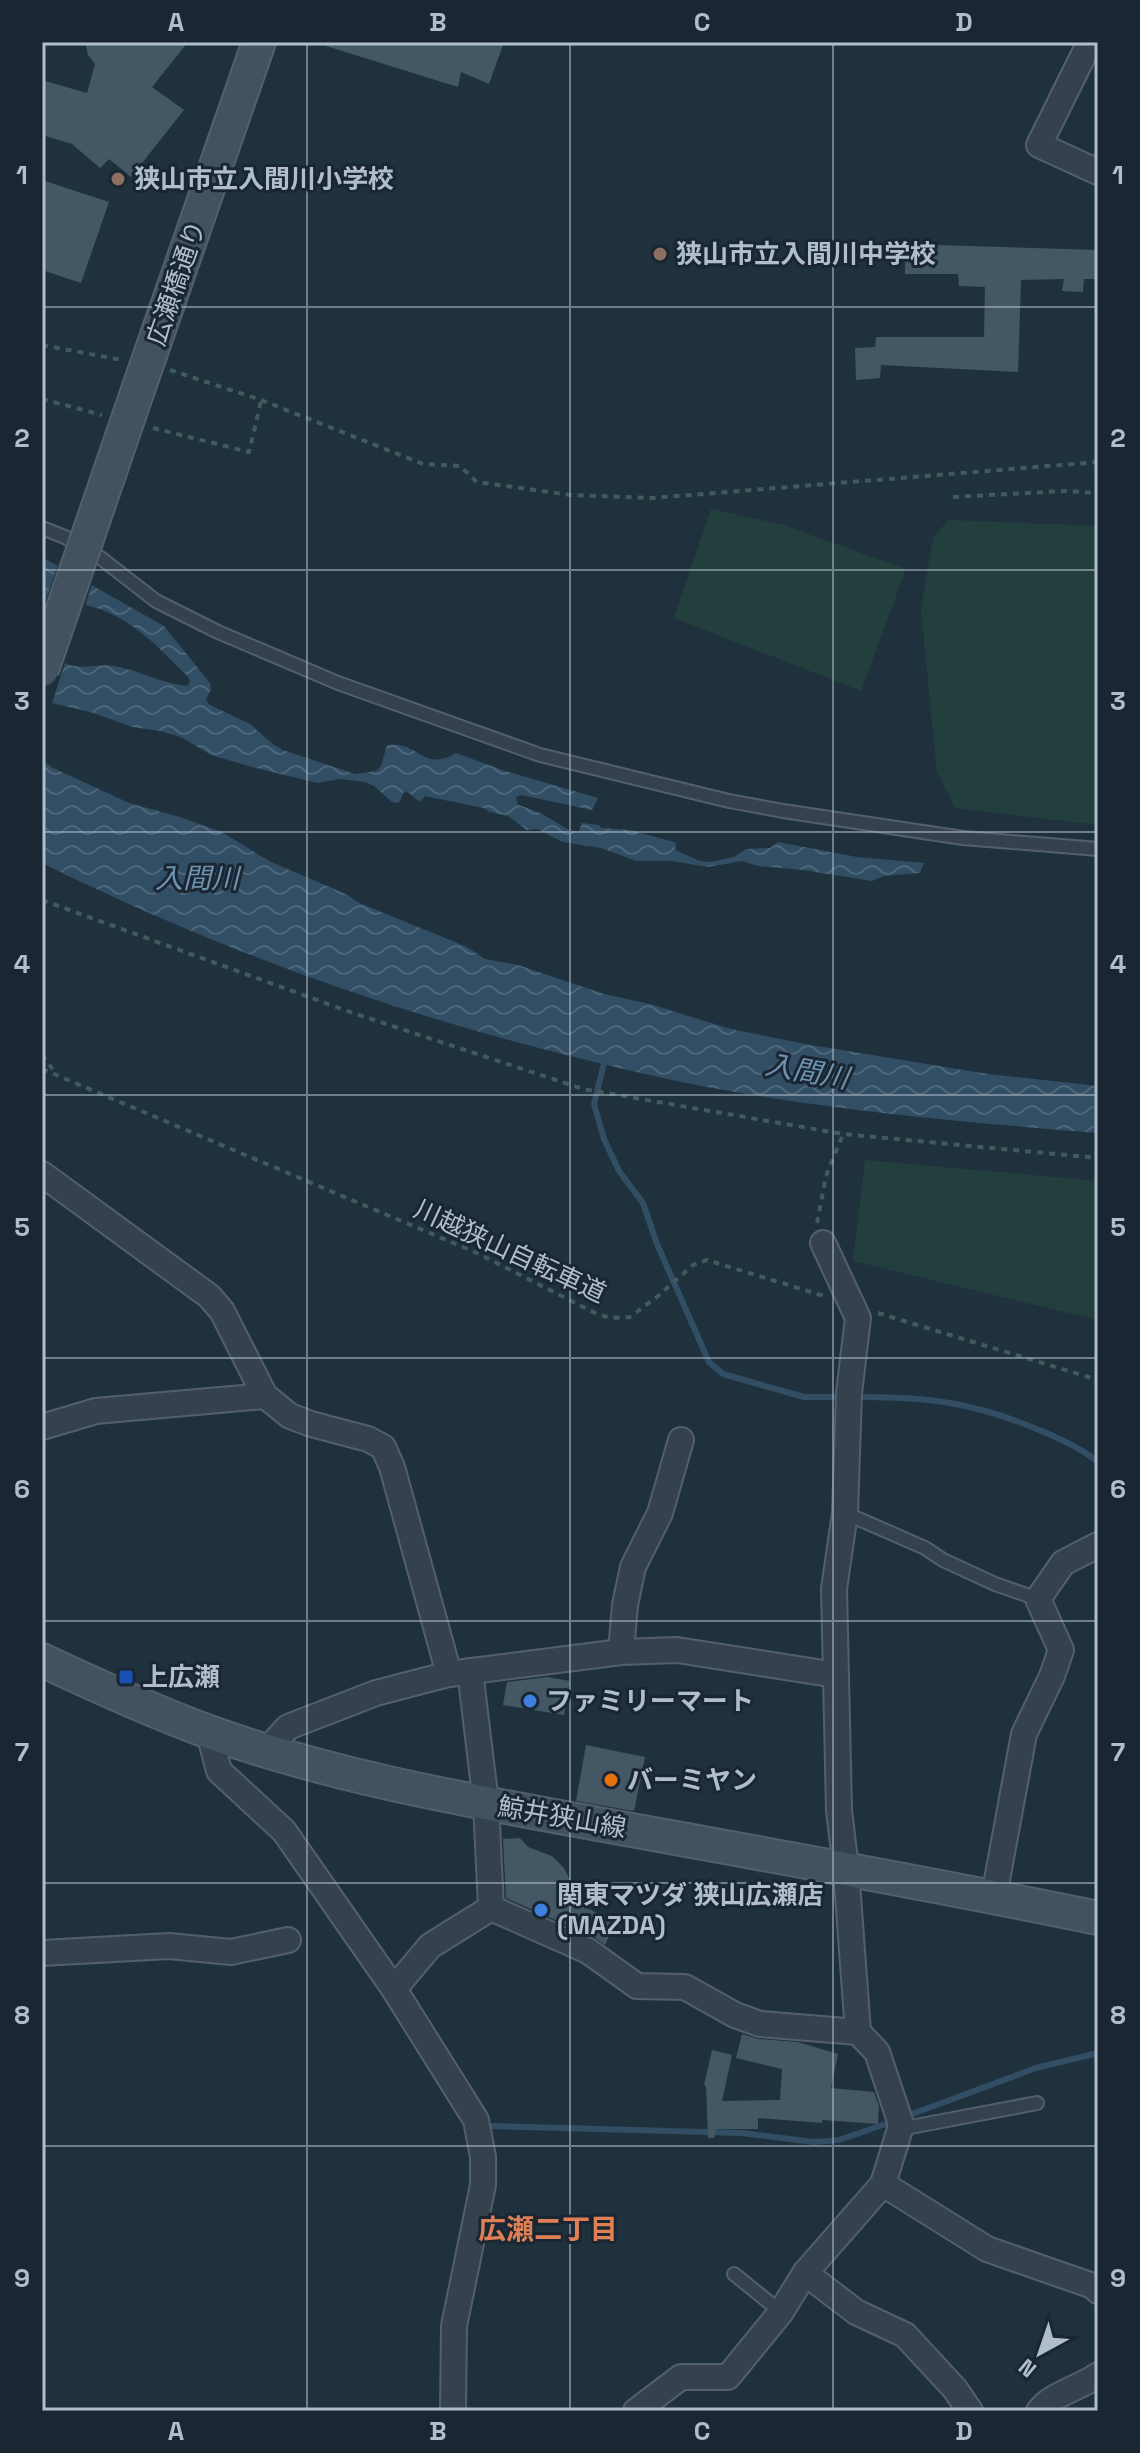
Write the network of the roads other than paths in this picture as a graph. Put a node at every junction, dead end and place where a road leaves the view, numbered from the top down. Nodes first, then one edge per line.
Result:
1 (259, 42) edge
2 (1090, 42) edge
3 (1098, 172) edge
4 (42, 528) edge
5 (42, 670) edge
6 (1098, 849) edge
7 (42, 1174) edge
8 (823, 1243) road end
9 (265, 1396) junction
10 (42, 1427) edge
11 (681, 1440) dead end
12 (845, 1513) junction
13 (1098, 1545) edge
14 (1038, 1599) junction
15 (621, 1652) junction
16 (42, 1660) edge
17 (460, 1672) junction
18 (836, 1675) junction
19 (209, 1732) junction
20 (267, 1750) junction
21 (486, 1803) junction
22 (846, 1869) junction
23 (994, 1896) junction
24 (491, 1908) junction
25 (1098, 1918) edge
26 (288, 1940) dead end
27 (42, 1953) edge
28 (394, 1989) junction
29 (858, 2032) junction
30 (1037, 2103) dead end
31 (900, 2125) junction
32 (883, 2184) junction
33 (805, 2273) junction
34 (734, 2274) dead end
35 (1098, 2291) edge
36 (781, 2312) junction
37 (1098, 2375) edge
38 (453, 2411) edge
39 (636, 2411) edge
40 (970, 2411) edge
41 (1039, 2411) edge

1 - 5 main road, 広瀬橋通り, bridge
2 - 3 street
4 - 6 lane
7 - 9 street
8 - 12 street
9 - 10 street
9 - 17 street
11 - 15 street
12 - 14 lane
12 - 18 street
13 - 14 street
14 - 23 street
15 - 17 street
15 - 18 street
16 - 19 main road, 鯨井狭山線
17 - 20 street
17 - 21 street
18 - 22 street
19 - 20 main road, 鯨井狭山線
19 - 28 street
20 - 21 main road, 鯨井狭山線
21 - 22 main road, 鯨井狭山線
21 - 24 street
22 - 23 main road, 鯨井狭山線
22 - 29 street
23 - 25 main road, 鯨井狭山線
24 - 28 street
24 - 29 street
26 - 27 street
28 - 38 street
29 - 31 street
30 - 31 lane
31 - 32 street
32 - 33 street
32 - 35 street
33 - 36 street
33 - 40 street
34 - 36 lane
36 - 39 street
37 - 41 street

